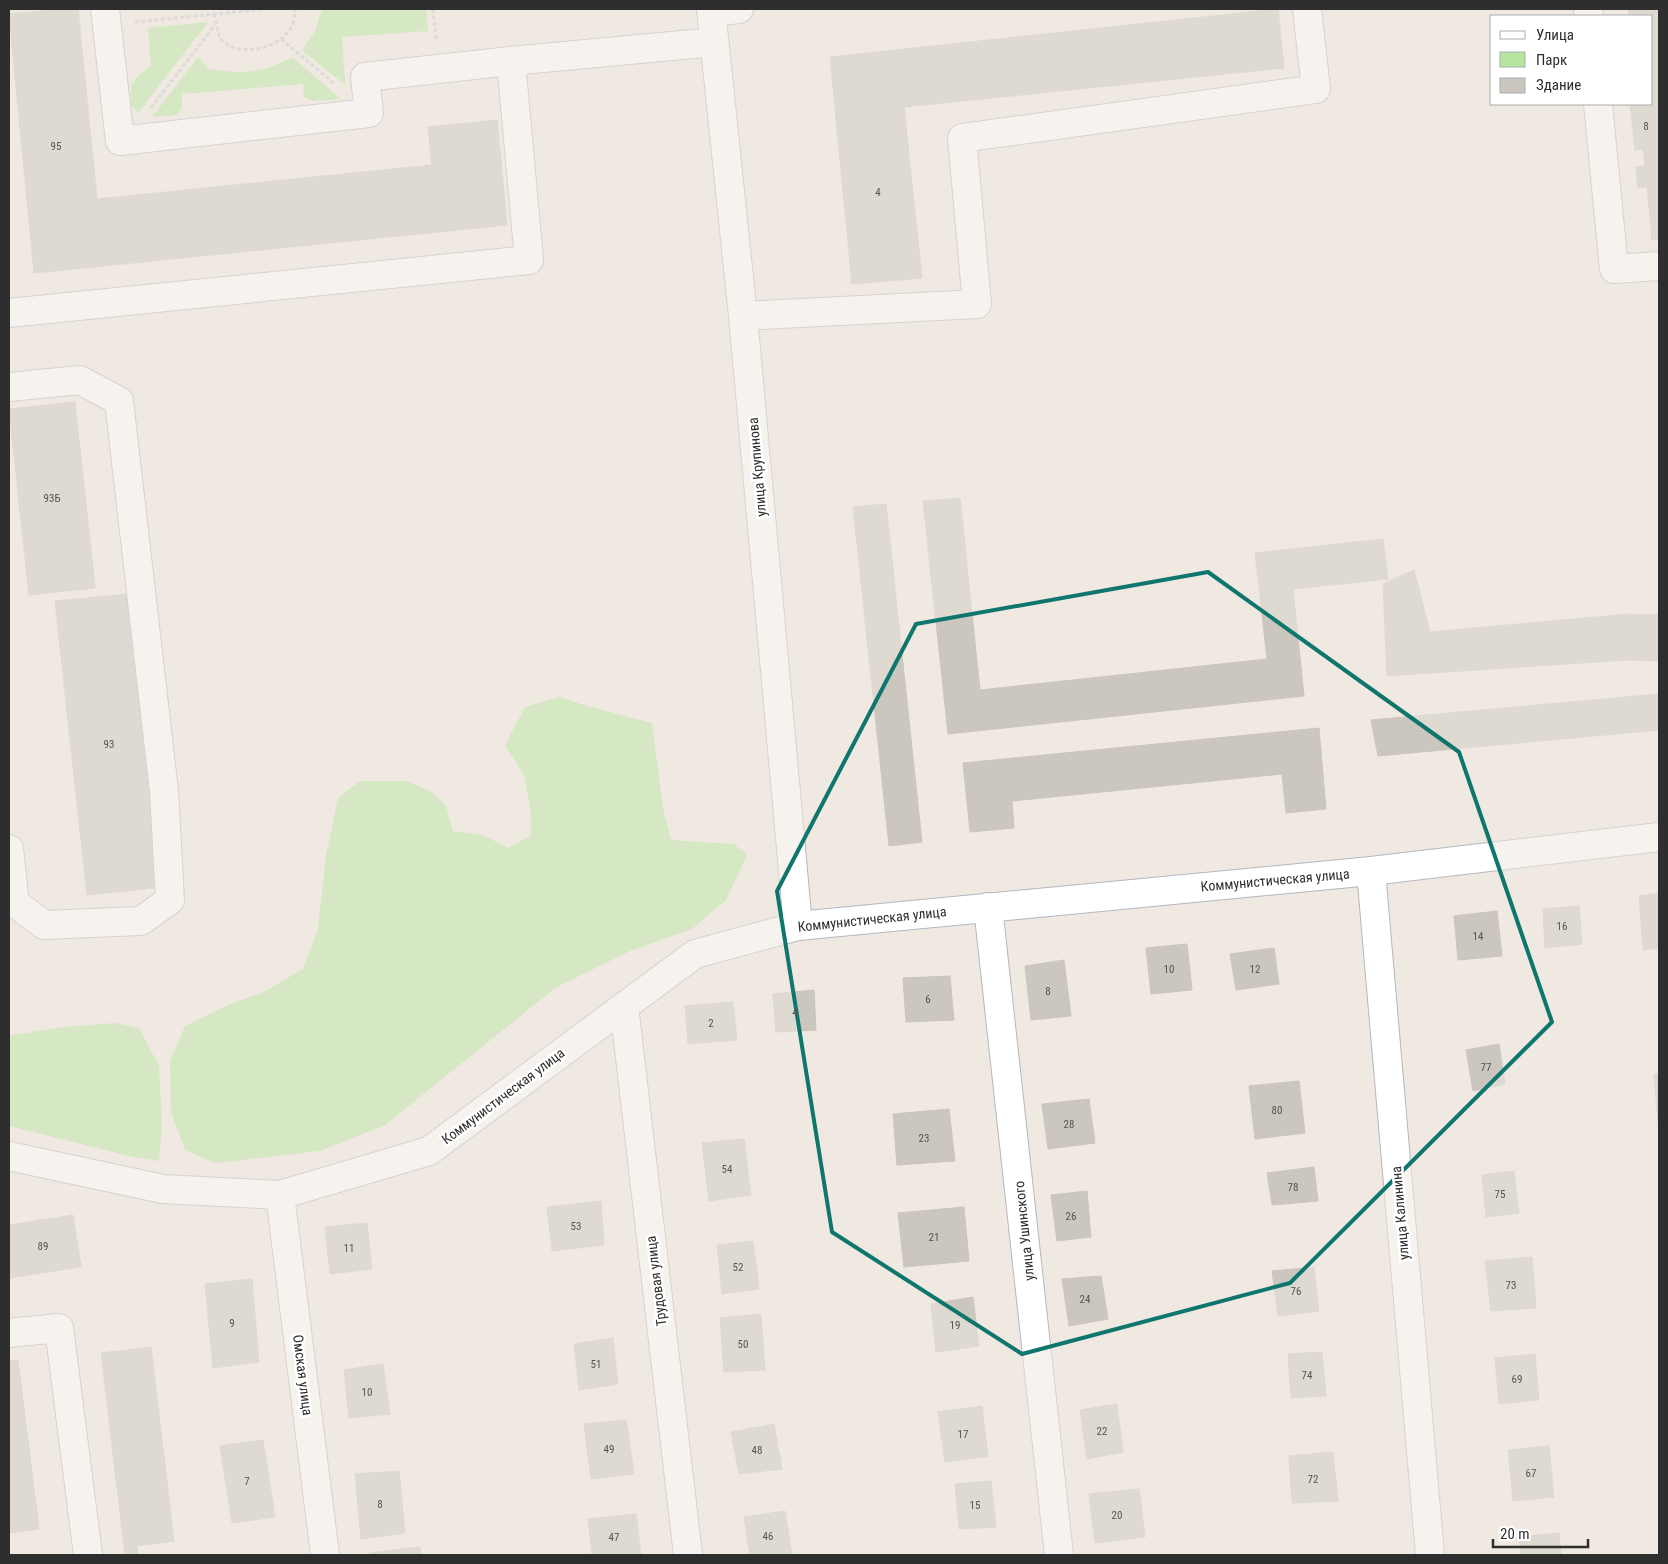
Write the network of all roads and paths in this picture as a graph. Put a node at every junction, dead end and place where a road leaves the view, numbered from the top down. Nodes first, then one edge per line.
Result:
1 (266, 9) edge
2 (295, 9) edge
3 (739, 9) edge
4 (1307, 9) edge
5 (711, 10) edge
6 (214, 14) junction
7 (106, 17) edge
8 (215, 25) junction
9 (281, 39) junction
10 (714, 42) junction
11 (511, 61) junction
12 (1598, 105) edge
13 (369, 113) junction
14 (120, 141) junction
15 (1659, 266) edge
16 (9, 313) edge
17 (743, 316) junction
18 (9, 387) edge
19 (1659, 837) edge
20 (9, 849) edge
21 (1371, 871) junction
22 (988, 907) junction
23 (798, 926) junction
24 (624, 1006) junction
25 (9, 1156) edge
26 (280, 1195) junction
27 (9, 1333) edge
28 (88, 1555) edge
29 (325, 1555) edge
30 (688, 1555) edge
31 (1060, 1555) edge
32 (1430, 1555) edge

1 - 6 path
2 - 9 path
3 - 5 street
4 - 17 street
5 - 10 street, улица Крупинова
6 - 7 path
6 - 8 path
7 - 14 street
8 - 9 path
8 - 14 path
9 - 13 path
10 - 11 street
10 - 17 street, улица Крупинова
11 - 13 street
11 - 16 street
12 - 15 street
13 - 14 street
17 - 23 street, улица Крупинова
18 - 20 street
19 - 21 street, Коммунистическая улица
21 - 22 street, Коммунистическая улица
21 - 32 street, улица Калинина
22 - 23 street, Коммунистическая улица
22 - 31 street, улица Ушинского
23 - 24 street, Коммунистическая улица
24 - 26 street, Коммунистическая улица
24 - 30 street, Трудовая улица
25 - 26 street, Коммунистическая улица
26 - 29 street, Омская улица
27 - 28 street

